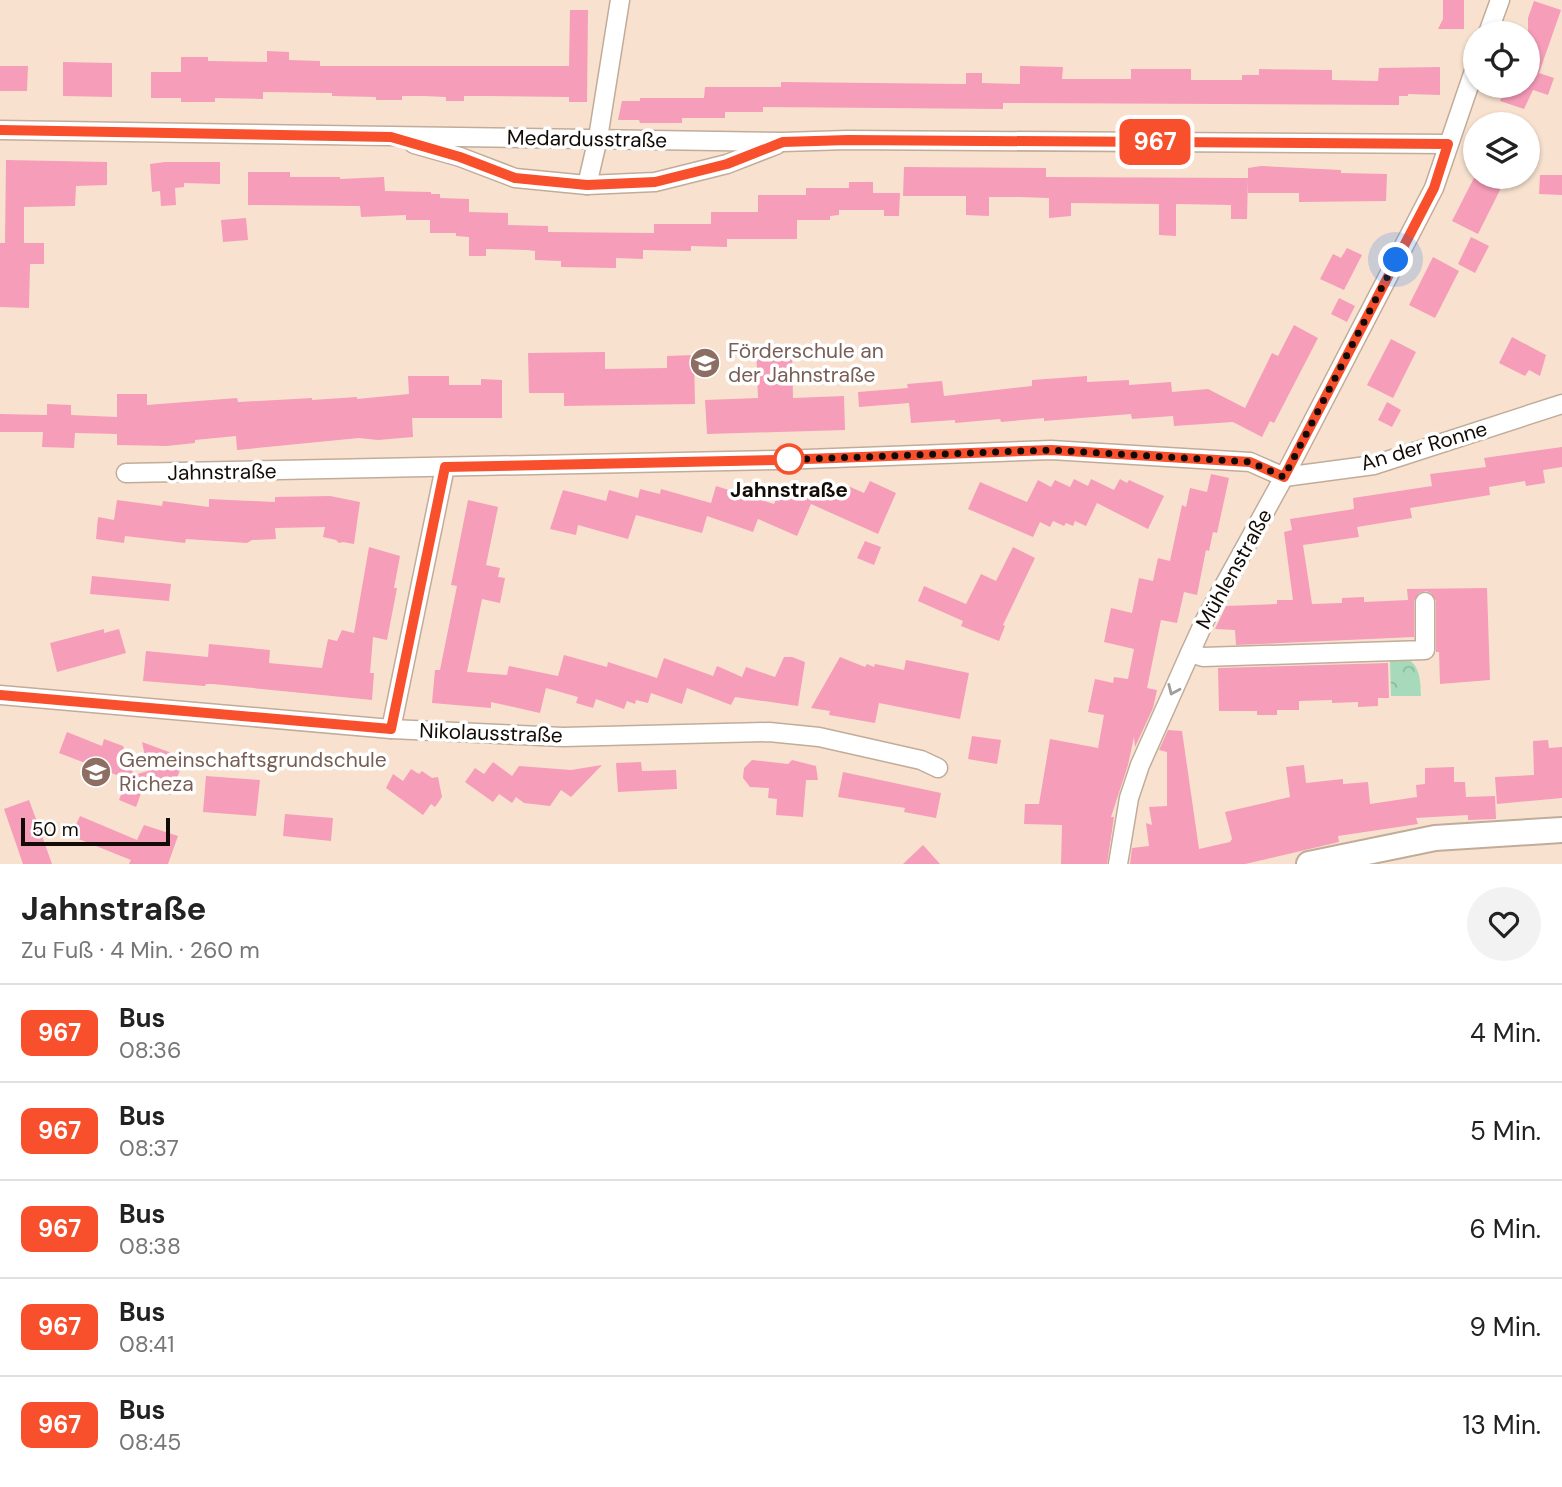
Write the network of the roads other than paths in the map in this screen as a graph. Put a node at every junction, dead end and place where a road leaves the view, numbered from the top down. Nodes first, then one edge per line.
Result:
1 (620, 0) edge
2 (1500, 0) edge
3 (1492, 21) edge
4 (1464, 98) edge
5 (0, 130) edge
6 (391, 137) junction
7 (598, 138) junction
8 (783, 142) junction
9 (1448, 144) junction
10 (587, 185) junction
11 (1562, 404) edge
12 (445, 467) junction
13 (126, 473) dead end
14 (1284, 477) junction
15 (1425, 602) dead end
16 (1190, 653) junction
17 (0, 695) edge
18 (391, 729) junction
19 (938, 768) dead end
20 (1562, 830) edge
21 (1118, 864) edge
22 (1309, 864) edge

1 - 7 street
2 - 3 street
4 - 9 street, Mühlenstraße
5 - 6 street, Medardusstraße
6 - 7 street, Medardusstraße
6 - 10 street, Medardusstraße
7 - 8 street, Medardusstraße
7 - 10 street
8 - 9 street, Medardusstraße
8 - 10 street, Medardusstraße
9 - 14 street, Mühlenstraße
11 - 14 street, An der Ronne
12 - 13 street, Jahnstraße
12 - 14 street, Jahnstraße
12 - 18 street
14 - 16 street, Mühlenstraße
15 - 16 street, Mühlenstraße
16 -> 21 street, Mühlenstraße
17 - 18 street, Nikolausstraße
18 - 19 street, Nikolausstraße
20 - 22 street

